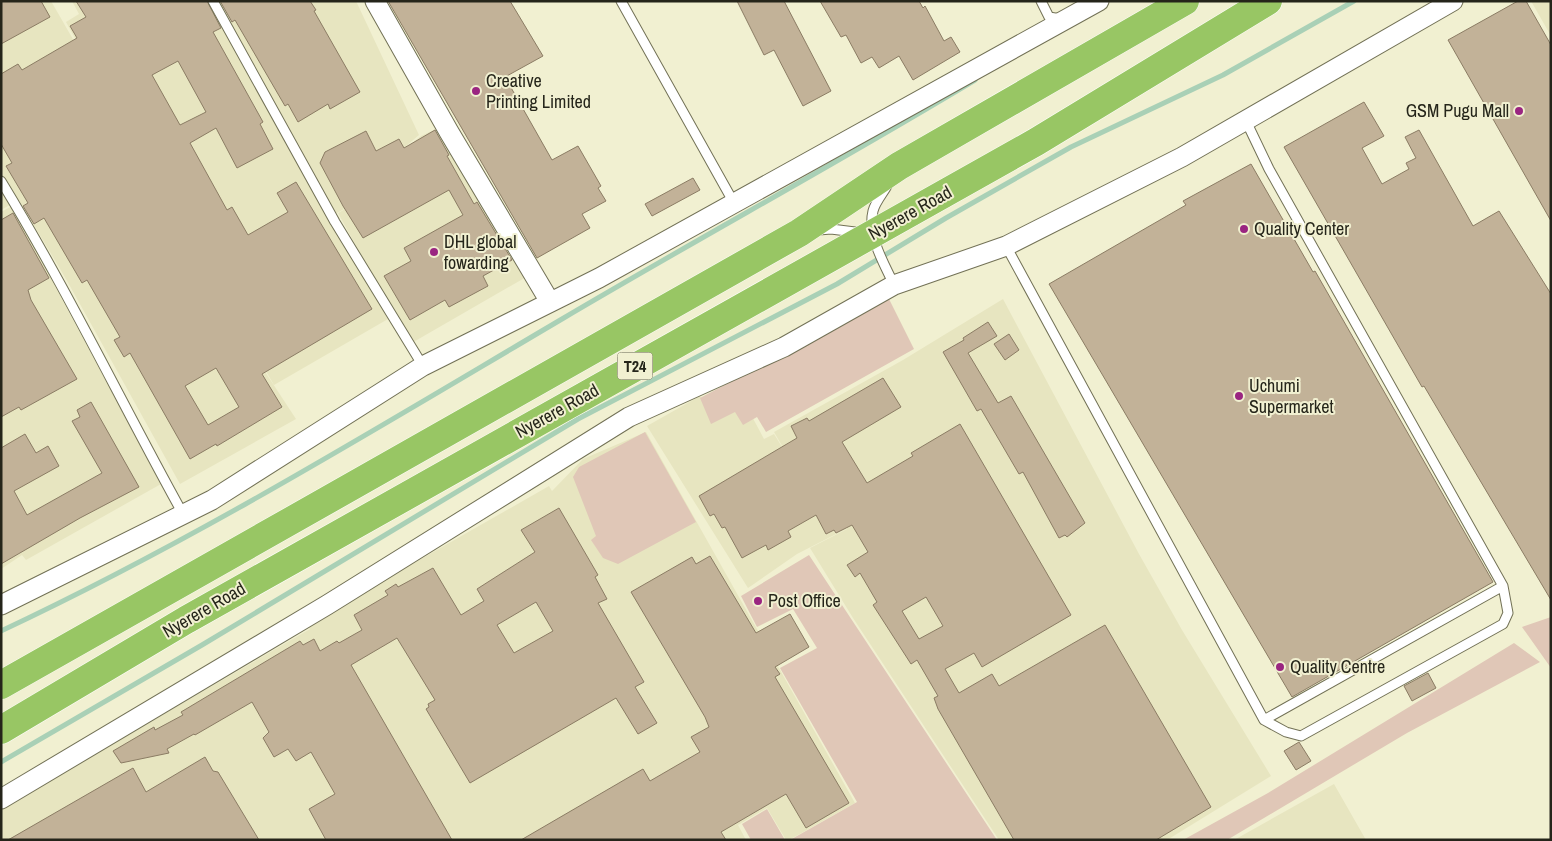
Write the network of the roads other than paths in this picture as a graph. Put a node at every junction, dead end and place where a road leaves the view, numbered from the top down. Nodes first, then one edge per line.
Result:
1 (213, 1) edge
2 (375, 1) edge
3 (620, 1) edge
4 (1041, 1) edge
5 (1099, 1) edge
6 (1185, 1) edge
7 (1268, 1) edge
8 (1453, 1) edge
9 (1066, 20) junction
10 (1246, 121) junction
11 (899, 166) junction
12 (1, 181) edge
13 (734, 203) junction
14 (799, 233) junction
15 (873, 235) junction
16 (1006, 246) junction
17 (894, 285) junction
18 (550, 302) junction
19 (423, 366) junction
20 (183, 514) junction
21 (1503, 586) junction
22 (1, 605) edge
23 (1, 685) edge
24 (1264, 720) junction
25 (1, 730) edge
26 (1, 799) edge

1 - 19 lane
2 - 18 street
3 - 13 lane
4 - 9 lane
5 - 9 street
6 - 11 highway, Nyerere Road / T24
7 - 15 highway, Nyerere Road / T24
8 - 10 street
9 - 13 street
10 - 16 street
10 - 21 lane
11 - 14 highway, Nyerere Road / T24
11 - 15 lane
12 - 20 lane
13 - 18 street
14 - 15 lane
14 - 23 highway, Nyerere Road / T24
15 - 17 lane
15 - 25 highway, Nyerere Road / T24
16 - 17 street
16 - 24 lane
17 - 26 street
18 - 19 street
19 - 20 street
20 - 22 street
21 - 24 lane
21 - 24 lane

